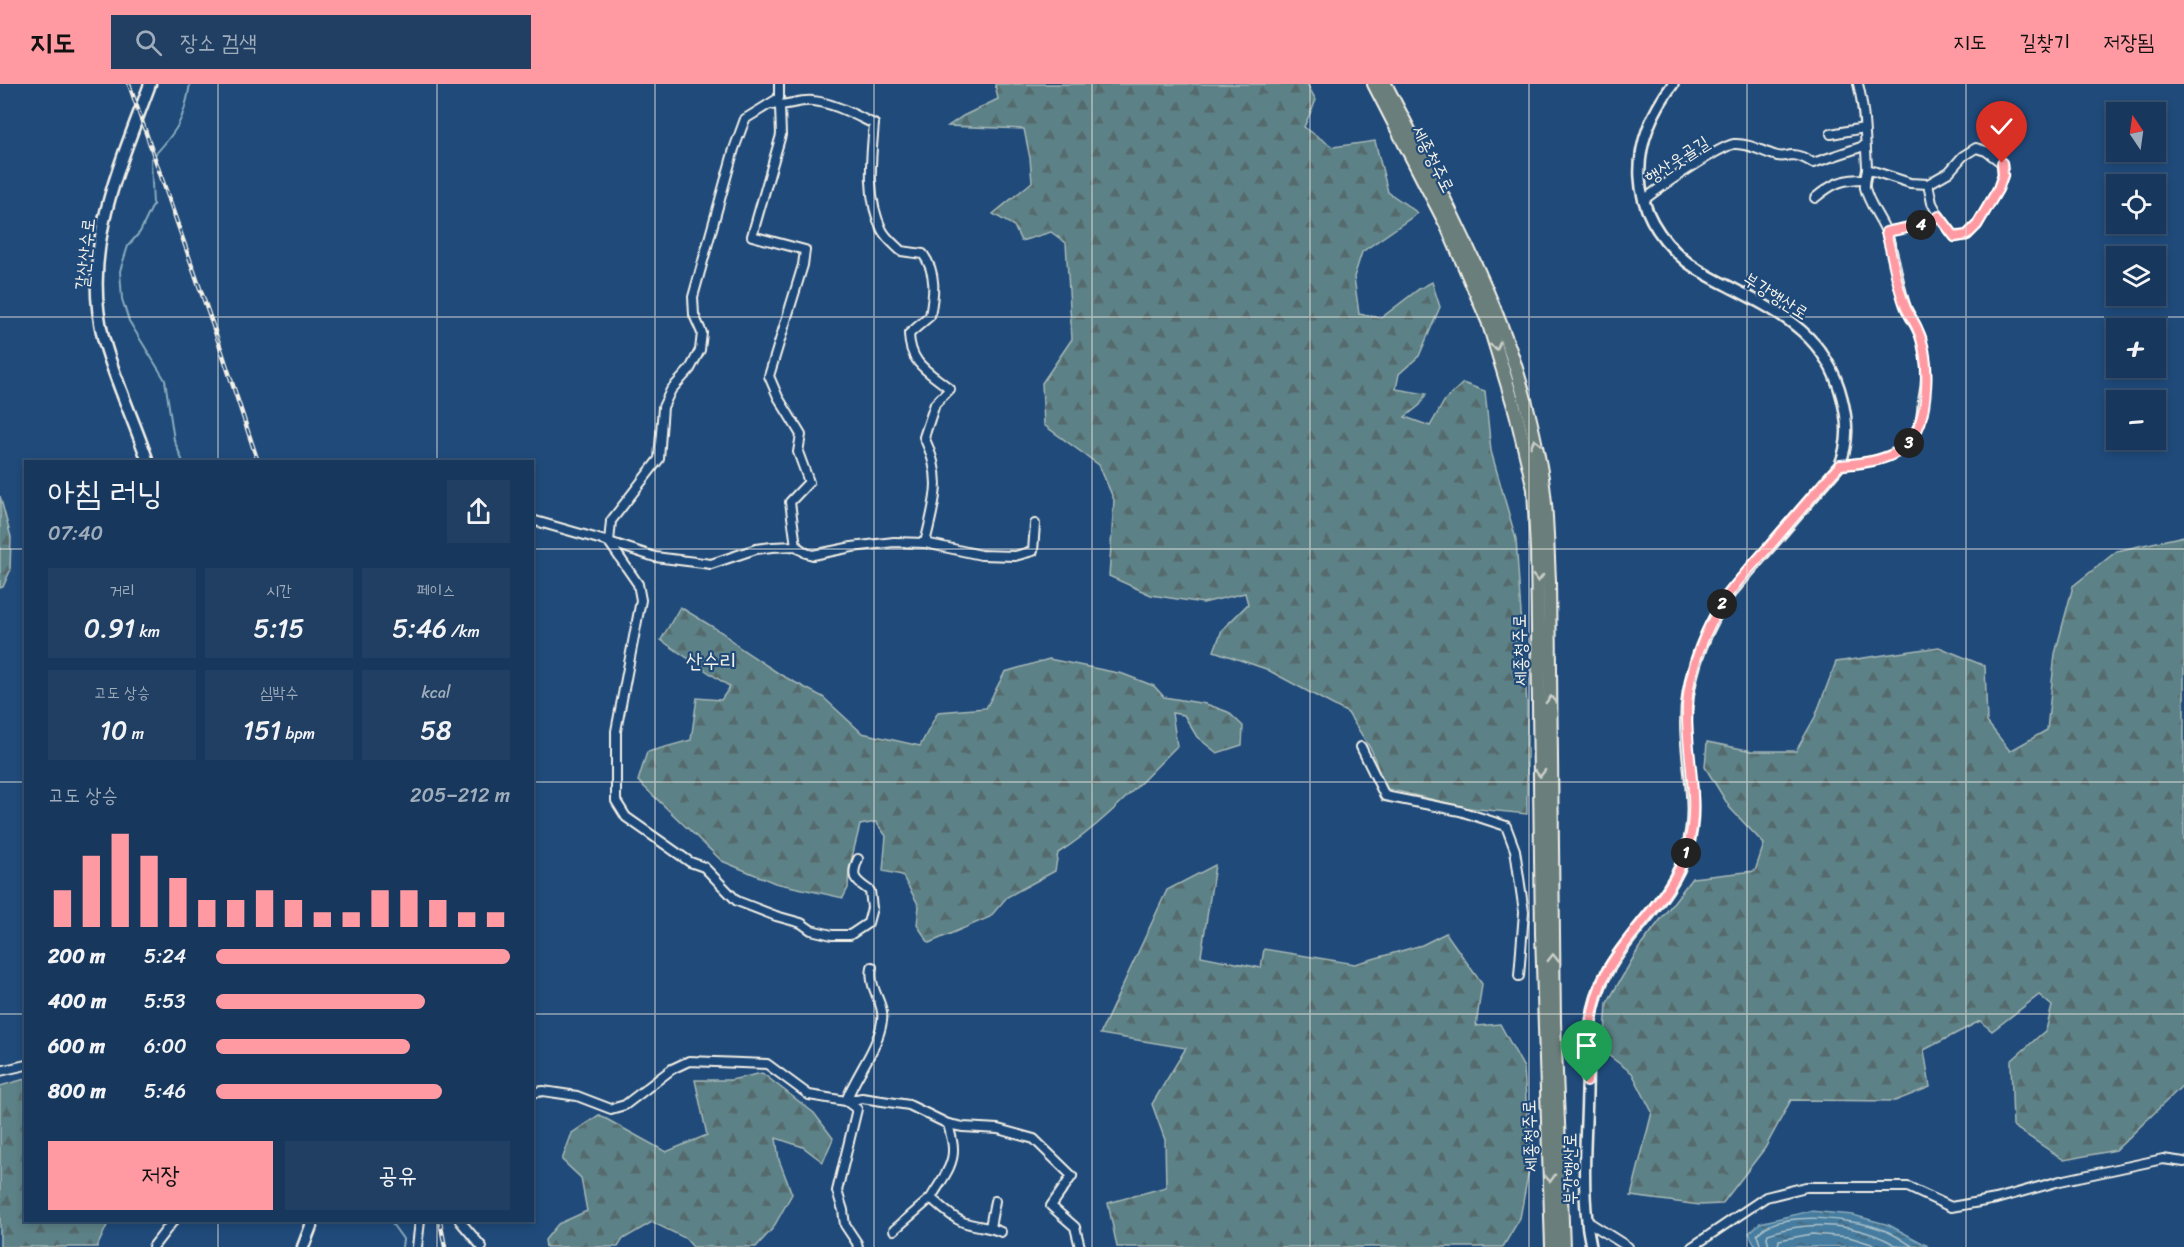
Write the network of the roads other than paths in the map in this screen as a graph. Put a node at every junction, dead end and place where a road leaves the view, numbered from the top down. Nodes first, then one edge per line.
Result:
1 (150, 84) edge
2 (779, 84) edge
3 (1374, 84) edge
4 (1385, 84) edge
5 (1673, 84) edge
6 (1858, 84) edge
7 (771, 104) junction
8 (780, 106) junction
9 (1864, 128) junction
10 (1831, 134) dead end
11 (1864, 146) junction
12 (1868, 169) junction
13 (1865, 179) junction
14 (1928, 184) junction
15 (1815, 198) dead end
16 (1644, 200) junction
17 (1939, 216) junction
18 (1886, 232) junction
19 (147, 460) edge
20 (1840, 465) junction
21 (534, 521) edge
22 (1035, 524) dead end
23 (609, 542) junction
24 (925, 543) junction
25 (796, 546) junction
26 (1361, 747) dead end
27 (858, 859) dead end
28 (872, 967) dead end
29 (1519, 976) dead end
30 (24, 1065) edge
31 (0, 1071) edge
32 (534, 1093) edge
33 (846, 1101) junction
34 (948, 1124) junction
35 (2184, 1162) edge
36 (931, 1198) junction
37 (994, 1202) dead end
38 (1587, 1221) junction
39 (172, 1222) edge
40 (313, 1222) edge
41 (420, 1222) edge
42 (461, 1222) edge
43 (990, 1227) junction
44 (894, 1230) dead end
45 (1001, 1232) dead end
46 (153, 1247) edge
47 (303, 1247) edge
48 (417, 1247) edge
49 (482, 1247) edge
50 (858, 1247) edge
51 (1080, 1247) edge
52 (1552, 1247) edge
53 (1563, 1247) edge
54 (1591, 1247) edge
55 (1628, 1247) edge
56 (1692, 1247) edge

1 - 19 main road, 갈산산수로
2 - 7 street
3 -> 52 highway, 세종청주로
53 -> 4 highway, 세종청주로
5 - 16 street, 부강행산로
6 - 9 street
7 - 8 street
7 - 23 street
8 - 24 street
8 - 25 street
9 - 10 street
9 - 11 street
11 - 12 street
11 - 16 street, 행산웃골길
12 - 13 street
12 - 14 street
13 - 15 street
13 - 18 street
14 - 17 street
14 - 17 street
16 - 20 street, 부강행산로
17 - 18 street
18 - 20 street
20 - 38 street, 부강행산로
21 - 23 street
22 - 24 street
23 - 25 street
23 - 27 street
24 - 25 street
26 - 29 street
28 - 33 street
30 - 31 street
32 - 33 street
33 - 34 street
33 - 50 street
34 - 36 street
34 - 51 street
35 - 56 street
36 - 43 street
36 - 44 street
37 - 43 street
38 - 54 street, 부강행산로
38 - 55 street
39 - 46 street
40 - 47 main road
41 - 48 street
42 - 49 street
43 - 45 street

